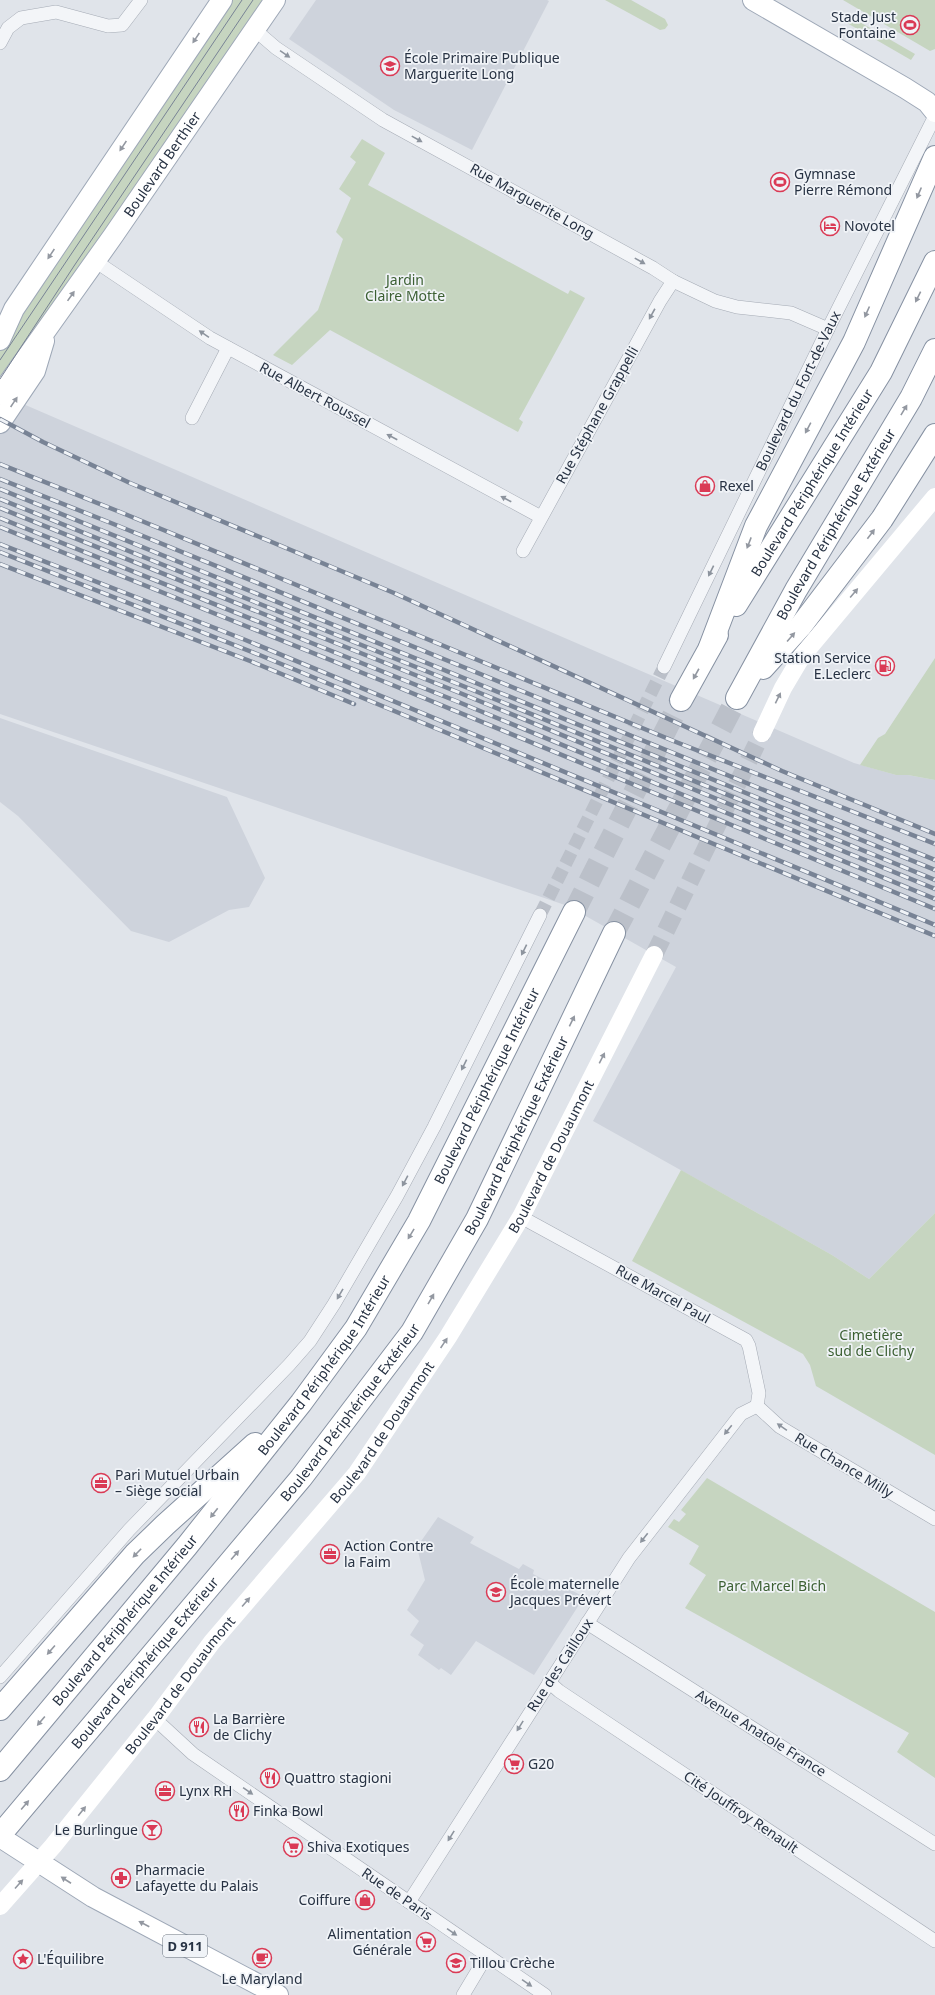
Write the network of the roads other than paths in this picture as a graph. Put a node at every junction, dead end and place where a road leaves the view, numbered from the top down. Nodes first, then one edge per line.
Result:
1 (141, 0) edge
2 (222, 0) edge
3 (275, 0) edge
4 (753, 0) edge
5 (255, 30) junction
6 (0, 43) edge
7 (933, 108) edge
8 (935, 157) edge
9 (96, 261) junction
10 (935, 262) edge
11 (673, 281) junction
12 (7, 316) edge
13 (48, 328) junction
14 (828, 329) junction
15 (0, 340) edge
16 (228, 348) junction
17 (935, 350) edge
18 (0, 395) edge
19 (192, 418) dead end
20 (0, 423) edge
21 (935, 435) edge
22 (935, 497) edge
23 (541, 517) junction
24 (522, 551) dead end
25 (710, 647) junction
26 (664, 667) tunnel mouth
27 (681, 700) tunnel mouth
28 (762, 733) tunnel mouth
29 (574, 912) tunnel mouth
30 (540, 915) tunnel mouth
31 (614, 933) tunnel mouth
32 (654, 955) tunnel mouth
33 (521, 1216) junction
34 (301, 1403) junction
35 (758, 1406) junction
36 (935, 1519) edge
37 (587, 1623) junction
38 (0, 1677) edge
39 (549, 1682) junction
40 (0, 1709) edge
41 (155, 1719) junction
42 (0, 1770) edge
43 (0, 1836) edge
44 (935, 1844) edge
45 (39, 1862) junction
46 (409, 1902) junction
47 (0, 1906) edge
48 (935, 1941) edge
49 (487, 1955) junction
50 (278, 1995) edge
51 (463, 1995) edge
52 (545, 1995) edge

1 - 6 street
2 -> 12 main road
3 - 5 main road, Boulevard Berthier
4 - 7 main road
5 - 9 main road, Boulevard Berthier
5 -> 11 street, Rue Marguerite Long
7 - 14 street, Boulevard du Fort-de-Vaux
8 -> 25 highway
13 -> 9 main road, Boulevard Berthier
16 -> 9 street, Rue Albert Roussel
10 -> 25 highway, Boulevard Périphérique Intérieur
11 - 14 street, Rue Marguerite Long
11 -> 23 street, Rue Stéphane Grappelli
12 - 15 main road
13 - 18 main road, Boulevard Berthier
20 -> 13 main road, Boulevard Berthier
14 -> 26 street, Boulevard du Fort-de-Vaux
16 - 19 street
23 -> 16 street, Rue Albert Roussel
17 - 21 highway, Boulevard Périphérique Extérieur
28 -> 22 main road
23 - 24 street, Rue Stéphane Grappelli
25 -> 27 highway, Boulevard Périphérique Intérieur
29 -> 34 highway, Boulevard Périphérique Intérieur
30 -> 38 street
43 -> 31 highway, Boulevard Périphérique Extérieur
33 -> 32 main road, Boulevard de Douaumont
33 - 35 street, Rue Marcel Paul
41 -> 33 main road, Boulevard de Douaumont
34 -> 40 highway
34 -> 42 highway, Boulevard Périphérique Intérieur
36 -> 35 street, Rue Chance Milly
35 -> 37 street, Rue des Cailloux
37 - 39 street, Rue des Cailloux
37 - 44 street, Avenue Anatole France
39 -> 46 street, Rue des Cailloux
39 - 48 street, Cité Jouffroy Renault
45 -> 41 main road, Boulevard de Douaumont
41 -> 46 street, Rue de Paris
43 - 45 main road
47 -> 45 main road, Boulevard de Douaumont
50 -> 45 main road, D 911
46 -> 49 street, Rue de Paris
49 - 51 street
49 -> 52 street, Rue de Paris

